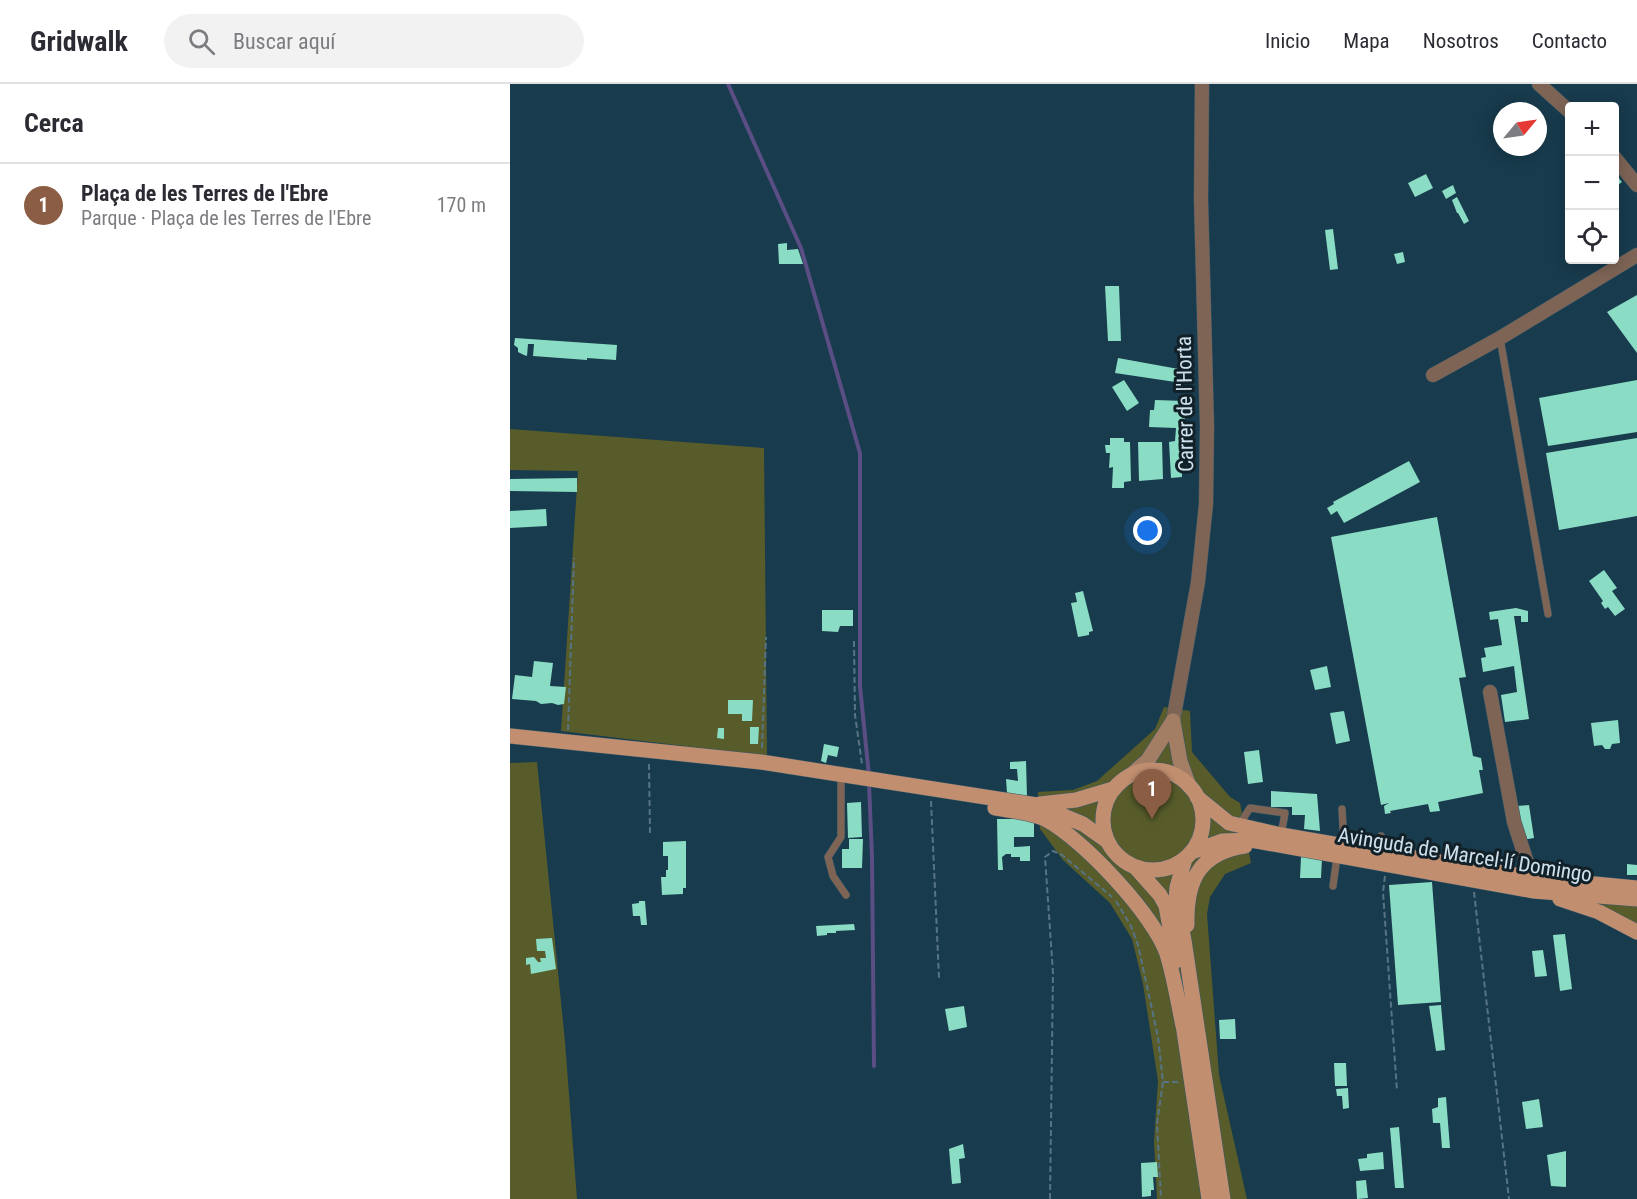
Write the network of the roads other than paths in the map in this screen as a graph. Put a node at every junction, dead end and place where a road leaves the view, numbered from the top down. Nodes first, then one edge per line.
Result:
1 (1202, 84) edge
2 (1539, 84) edge
3 (1565, 108) edge
4 (1619, 164) edge
5 (1637, 185) edge
6 (1637, 255) edge
7 (1500, 338) junction
8 (1433, 375) dead end
9 (1548, 614) dead end
10 (1490, 692) dead end
11 (1173, 721) junction
12 (510, 736) edge
13 (833, 770) junction
14 (1131, 775) junction
15 (1113, 789) junction
16 (938, 790) junction
17 (1193, 791) junction
18 (1037, 805) junction
19 (1342, 809) dead end
20 (1238, 826) junction
21 (1381, 836) dead end
22 (1107, 841) junction
23 (1284, 841) junction
24 (1340, 851) junction
25 (1188, 855) junction
26 (1384, 859) junction
27 (1136, 867) junction
28 (1533, 884) junction
29 (1333, 886) dead end
30 (1637, 888) edge
31 (846, 895) dead end
32 (1637, 899) edge
33 (1637, 932) edge
34 (1184, 940) junction
35 (1183, 1026) junction
36 (1209, 1199) edge
37 (1223, 1199) edge

1 - 11 street, Carrer de l'Horta
2 - 3 street
4 - 5 street
6 - 7 street
7 - 8 street
7 - 9 lane
10 - 28 street
11 - 14 street
11 - 17 street
12 - 13 main road
13 - 16 main road
13 - 31 lane
14 - 15 main road
14 - 17 main road
15 - 18 main road
15 - 22 main road
16 - 18 main road
16 - 35 main road
17 - 20 main road
17 - 25 main road
18 - 22 main road
19 - 24 lane
20 - 23 main road
20 - 23 lane
21 - 26 lane
22 - 27 main road
23 - 24 main road, Avinguda de Marcel·lí Domingo
23 - 25 main road
23 - 34 main road
24 - 26 main road, Avinguda de Marcel·lí Domingo
24 - 29 lane
25 - 27 main road
25 - 34 main road
26 - 28 main road
26 - 28 main road, Avinguda de Marcel·lí Domingo
27 - 35 main road
28 - 30 main road
28 - 32 main road, Avinguda de Marcel·lí Domingo
28 - 33 main road
34 - 37 main road
35 - 36 main road

